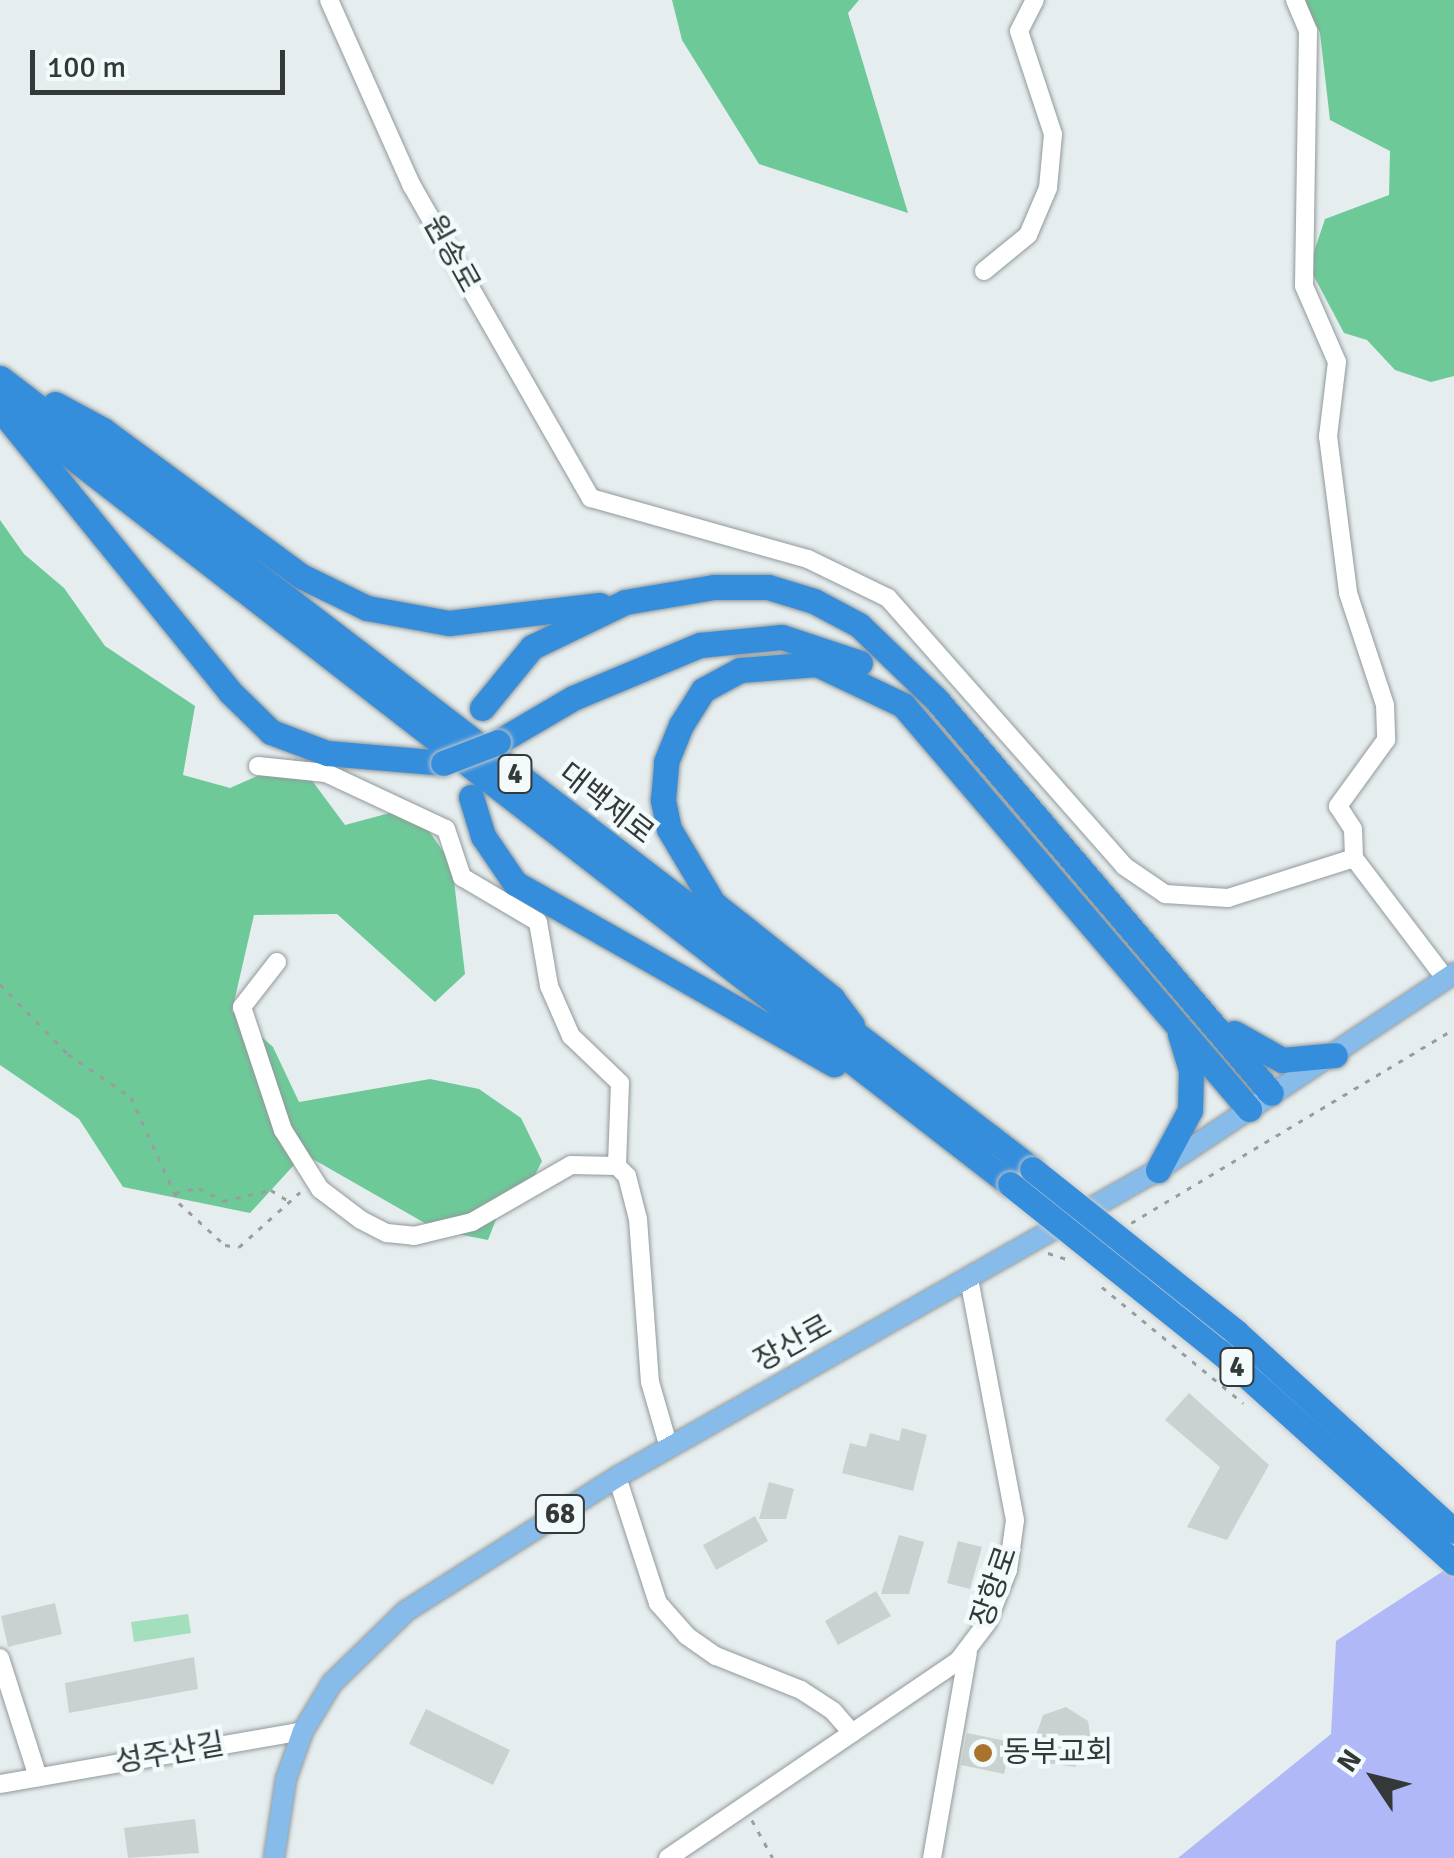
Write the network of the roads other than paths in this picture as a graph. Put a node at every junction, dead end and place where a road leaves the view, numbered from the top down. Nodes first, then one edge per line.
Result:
1 (329, 0) edge
2 (1035, 0) edge
3 (1294, 0) edge
4 (984, 271) dead end
5 (0, 377) edge
6 (0, 401) edge
7 (0, 410) edge
8 (625, 602) junction
9 (903, 706) junction
10 (482, 708) dead end
11 (258, 766) dead end
12 (471, 797) dead end
13 (1354, 858) junction
14 (277, 962) dead end
15 (1450, 975) edge
16 (1202, 1009) junction
17 (1177, 1024) junction
18 (874, 1053) junction
19 (1335, 1055) junction
20 (874, 1082) junction
21 (1272, 1093) junction
22 (1249, 1109) junction
23 (617, 1166) junction
24 (1158, 1170) junction
25 (1021, 1176) junction
26 (969, 1279) junction
27 (670, 1448) junction
28 (618, 1477) junction
29 (1454, 1530) edge
30 (1454, 1563) edge
31 (968, 1652) junction
32 (0, 1658) edge
33 (303, 1731) junction
34 (852, 1733) junction
35 (38, 1778) junction
36 (0, 1784) edge
37 (274, 1858) edge
38 (668, 1858) edge
39 (932, 1858) edge

1 - 13 street, 원송로
2 - 4 street
3 - 13 street
5 - 8 highway
5 - 18 highway, 대백제로 / 4
6 - 20 highway, 대백제로
7 - 9 highway, bridge
8 - 10 highway
8 - 16 highway
9 - 17 highway
9 - 18 highway
11 - 23 street
12 - 20 highway
13 - 15 street
14 - 23 street
15 - 19 main road, 장산로 / 68
16 - 19 highway
16 - 21 highway
17 - 22 highway
17 - 24 highway
18 - 25 highway, 대백제로 / 4
19 - 21 main road, 장산로 / 68
20 - 25 highway, 대백제로
21 - 22 main road, 장산로 / 68
22 - 24 main road, 장산로 / 68
23 - 27 street
24 - 26 main road, 장산로 / 68
25 - 29 highway, 4, bridge
25 - 30 highway, 4, bridge
26 - 27 main road, 장산로 / 68
26 - 31 street, 장항로
27 - 28 main road, 장산로 / 68
28 - 33 main road, 장산로 / 68
28 - 34 street
31 - 34 street, 장항로
31 - 39 street
32 - 35 street
33 - 35 street, 성주산길
33 - 37 main road, 장산로 / 68
34 - 38 street, 장항로
35 - 36 street, 성주산길

